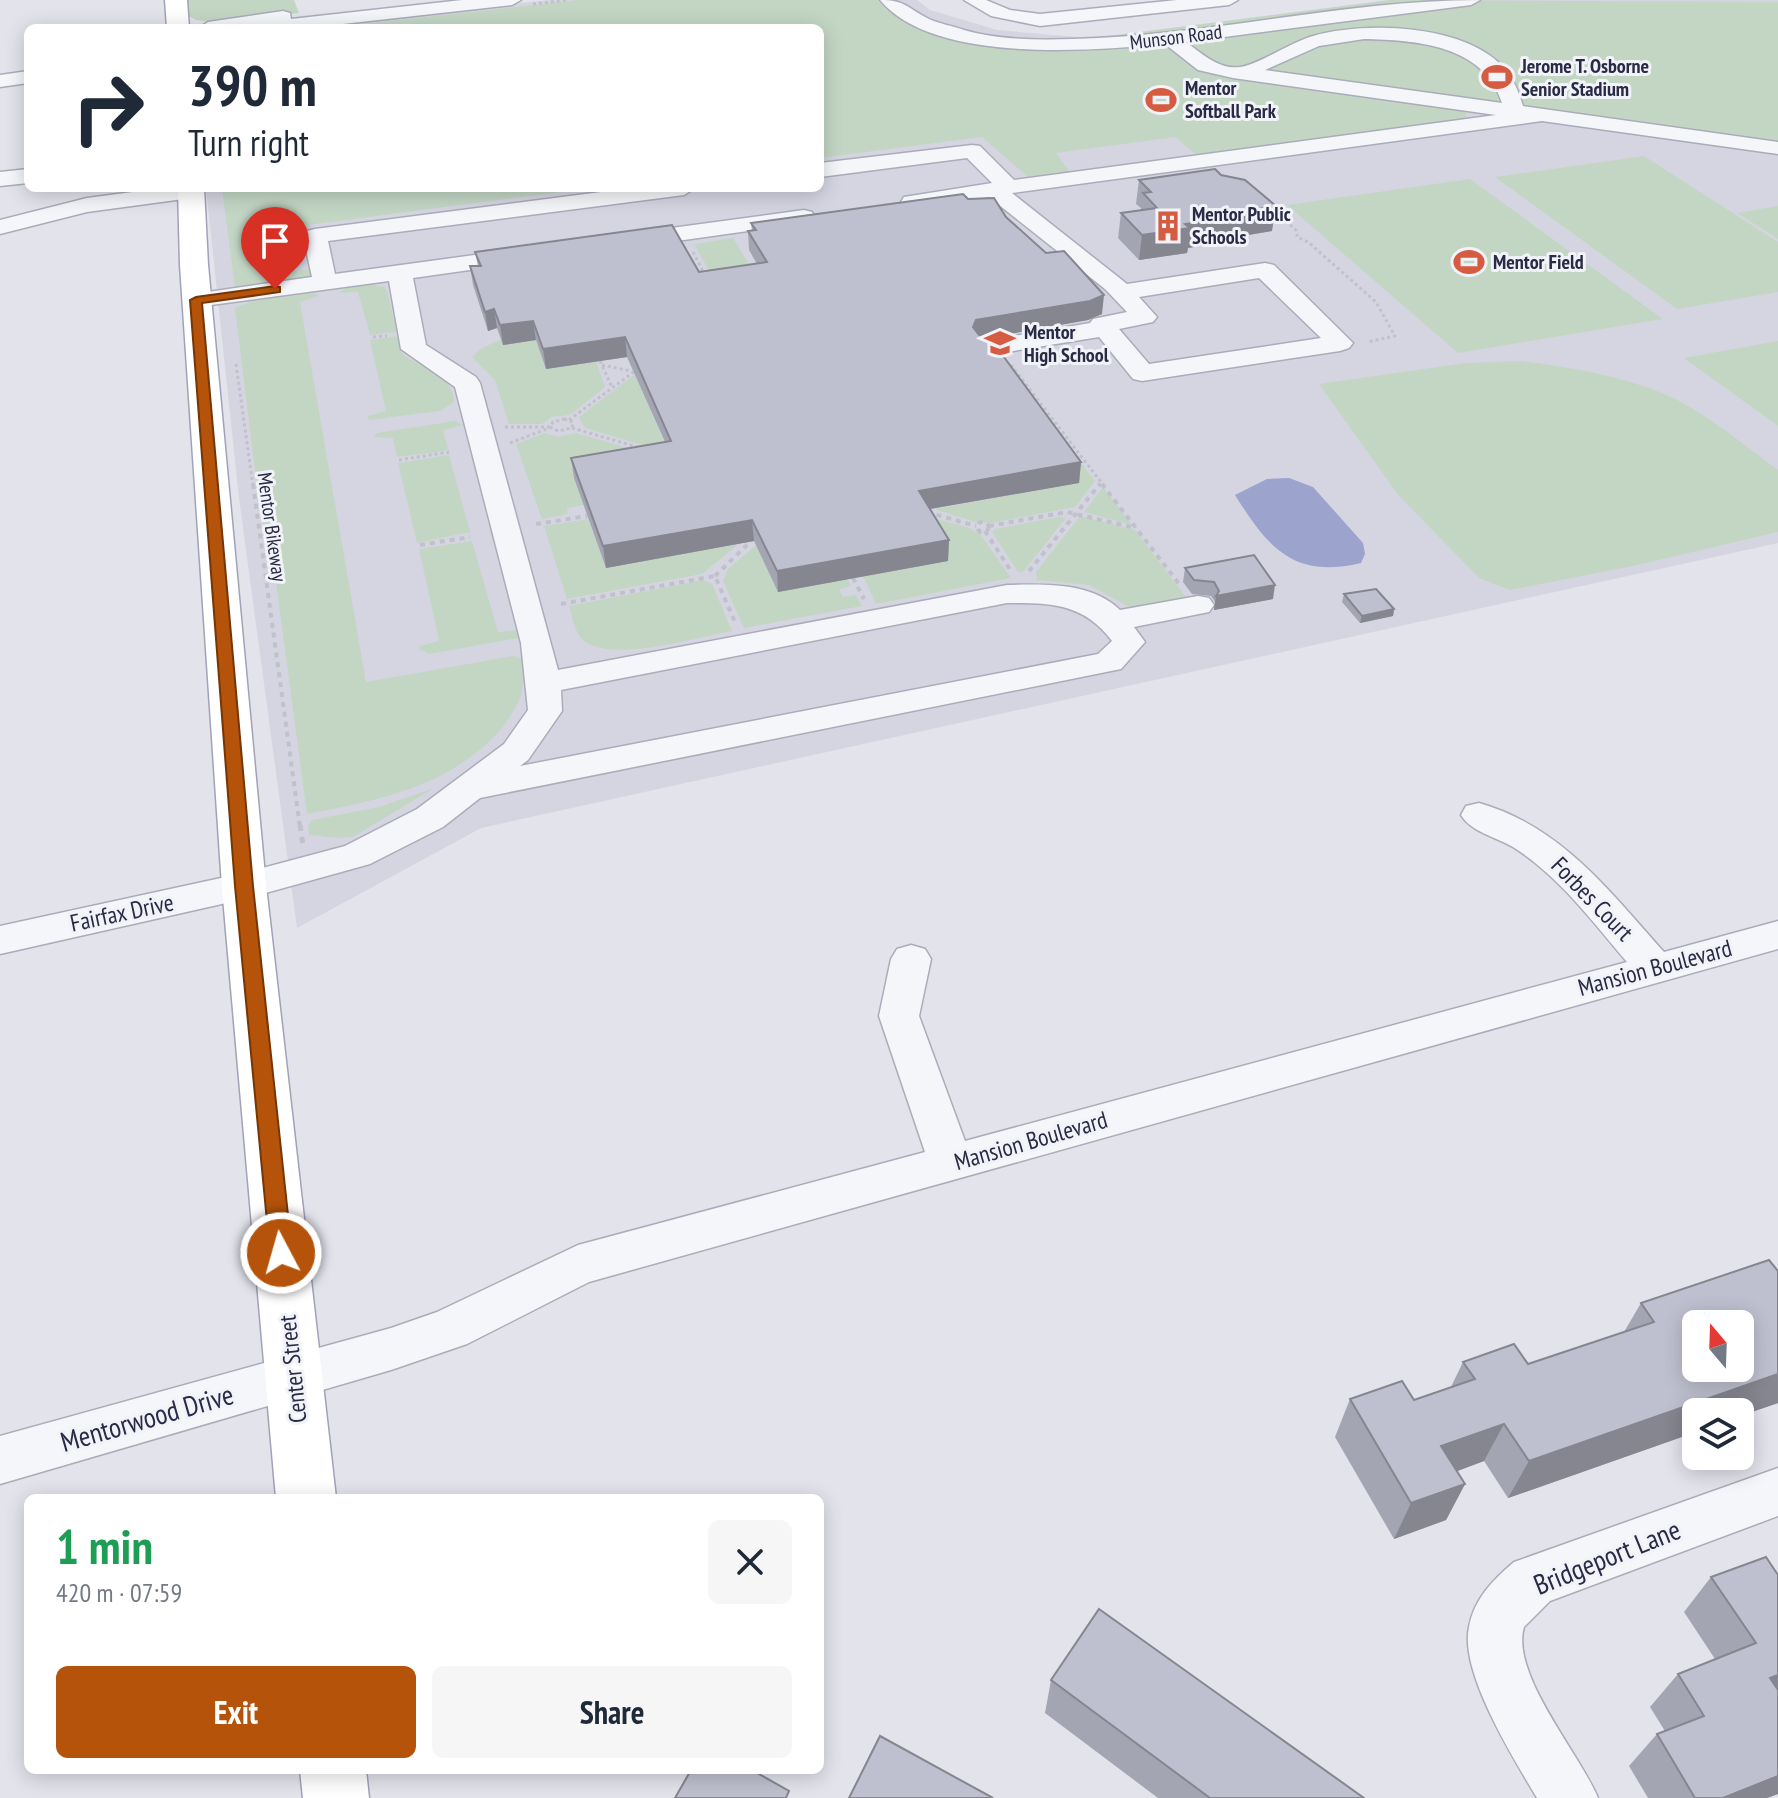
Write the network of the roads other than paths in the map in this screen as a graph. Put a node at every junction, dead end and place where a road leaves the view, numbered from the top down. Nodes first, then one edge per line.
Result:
1 (176, 0) edge
2 (437, 0) edge
3 (512, 0) edge
4 (889, 0) edge
5 (973, 0) edge
6 (1229, 0) edge
7 (1471, 0) edge
8 (1432, 2) edge
9 (1129, 6) edge
10 (178, 24) edge
11 (220, 24) edge
12 (293, 24) edge
13 (1169, 38) junction
14 (1243, 73) junction
15 (24, 78) edge
16 (0, 81) edge
17 (1514, 111) junction
18 (1543, 115) junction
19 (1778, 148) edge
20 (824, 170) edge
21 (24, 176) edge
22 (0, 179) edge
23 (1001, 189) junction
24 (177, 192) edge
25 (191, 192) edge
26 (653, 192) edge
27 (885, 205) edge
28 (823, 214) edge
29 (0, 227) edge
30 (607, 244) edge
31 (544, 253) edge
32 (400, 272) junction
33 (325, 283) junction
34 (1122, 292) junction
35 (211, 298) junction
36 (1105, 328) junction
37 (993, 346) edge
38 (1196, 605) road end
39 (1115, 621) junction
40 (544, 683) junction
41 (469, 788) junction
42 (1479, 815) dead end
43 (244, 886) junction
44 (1778, 935) edge
45 (0, 940) edge
46 (911, 959) dead end
47 (1656, 968) junction
48 (951, 1164) junction
49 (294, 1376) junction
50 (0, 1460) edge
51 (1778, 1492) edge
52 (306, 1494) edge
53 (333, 1774) edge
54 (336, 1798) edge
55 (1569, 1798) edge

1 - 10 main road
2 - 11 street
3 - 12 street
4 - 13 street, Munson Road
5 - 9 street
6 - 9 street
7 - 8 street, Munson Road
8 - 13 street, Munson Road
13 - 14 street
14 - 17 street
14 - 17 street
15 - 16 street
17 - 18 street
18 - 19 street
18 - 23 street
20 - 23 street
21 - 22 street
23 - 27 street
23 - 34 street
24 - 29 street
25 - 35 main road, Center Street
26 - 33 street
28 - 30 street
31 - 32 street
32 - 33 street
32 - 40 street
33 - 35 street
34 - 36 street
34 - 36 street
35 - 43 main road, Center Street
36 - 37 street
38 - 39 street
39 - 40 street
39 - 41 street
40 - 41 street, Fairfax Drive
41 - 43 street, Fairfax Drive
42 - 47 street, Forbes Court
43 - 45 street, Fairfax Drive
43 - 49 main road, Center Street
44 - 47 street, Mansion Boulevard
46 - 48 street
47 - 48 street, Mansion Boulevard
48 - 49 street, Mansion Boulevard
49 - 50 street, Mentorwood Drive
49 - 52 main road, Center Street
51 - 55 street, Bridgeport Lane
53 - 54 main road

